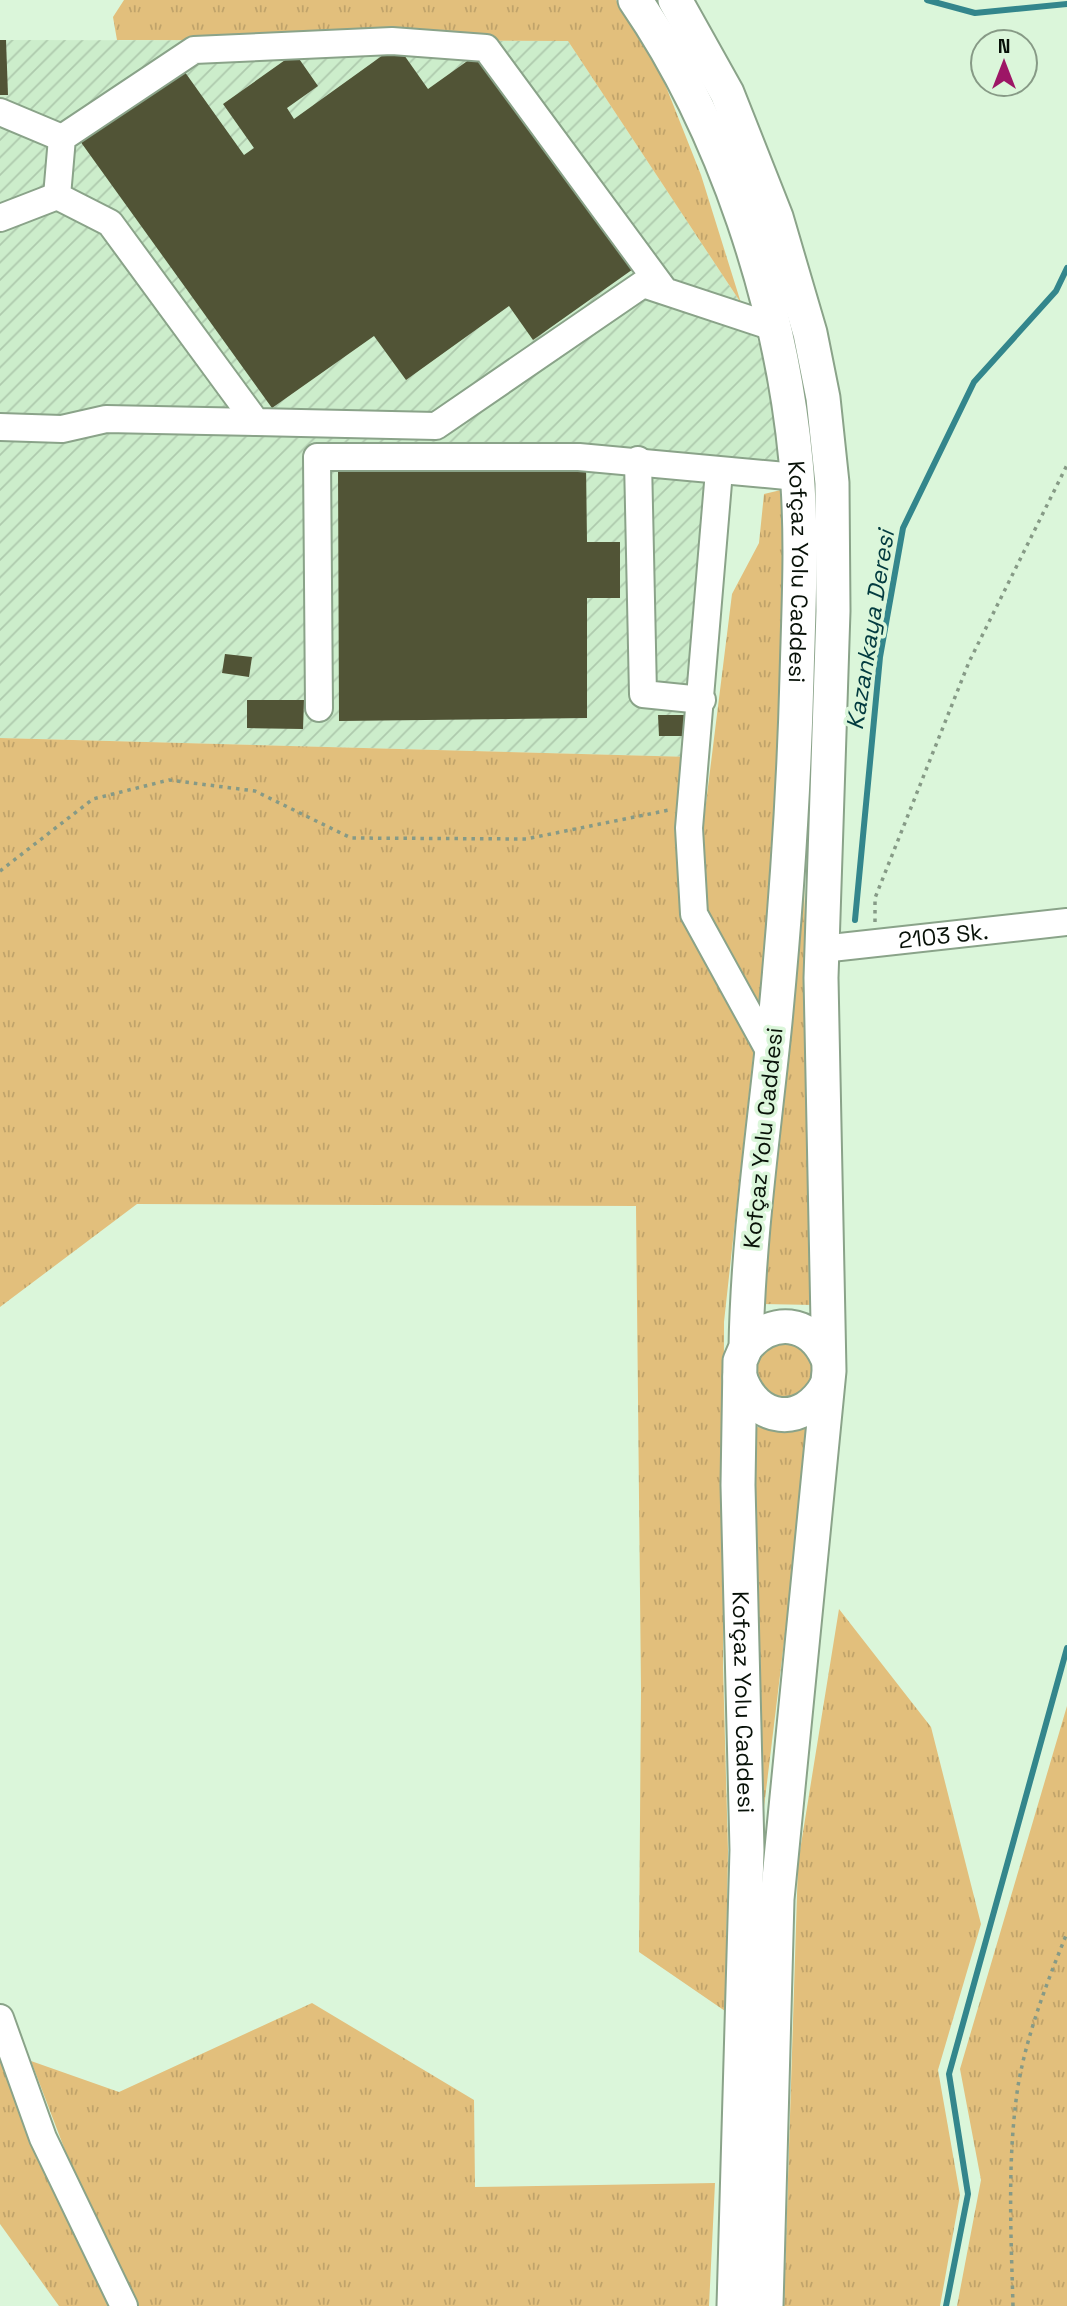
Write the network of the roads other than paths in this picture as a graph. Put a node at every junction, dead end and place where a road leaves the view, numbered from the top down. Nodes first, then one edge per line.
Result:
1 (635, 0) edge
2 (675, 0) edge
3 (0, 112) edge
4 (62, 138) junction
5 (57, 196) junction
6 (0, 218) edge
7 (664, 290) junction
8 (773, 327) junction
9 (256, 422) junction
10 (0, 427) edge
11 (638, 460) junction
12 (719, 471) junction
13 (797, 477) junction
14 (702, 700) junction
15 (319, 708) dead end
16 (1067, 922) edge
17 (821, 948) junction
18 (771, 1054) junction
19 (743, 1362) junction
20 (827, 1371) junction
21 (0, 2018) edge
22 (124, 2306) edge
23 (734, 2306) edge
24 (766, 2306) edge

1 - 8 main road, Kofçaz Yolu Caddesi
2 - 17 main road, Kofçaz Yolu Caddesi
3 - 4 street
4 - 5 street
4 - 7 street
5 - 6 street
5 - 9 street
7 - 8 street
7 - 9 street
8 - 13 main road, Kofçaz Yolu Caddesi
9 - 10 street
11 - 12 street
11 - 14 street
11 - 15 street
12 - 13 street
12 - 14 street
13 - 18 main road, Kofçaz Yolu Caddesi
14 - 18 street
16 - 17 street, 2103 Sk.
17 - 20 main road, Kofçaz Yolu Caddesi
18 - 19 main road, Kofçaz Yolu Caddesi
19 - 20 main road
19 - 20 main road
19 - 23 main road, Kofçaz Yolu Caddesi
20 - 24 main road, Kofçaz Yolu Caddesi
21 - 22 street

